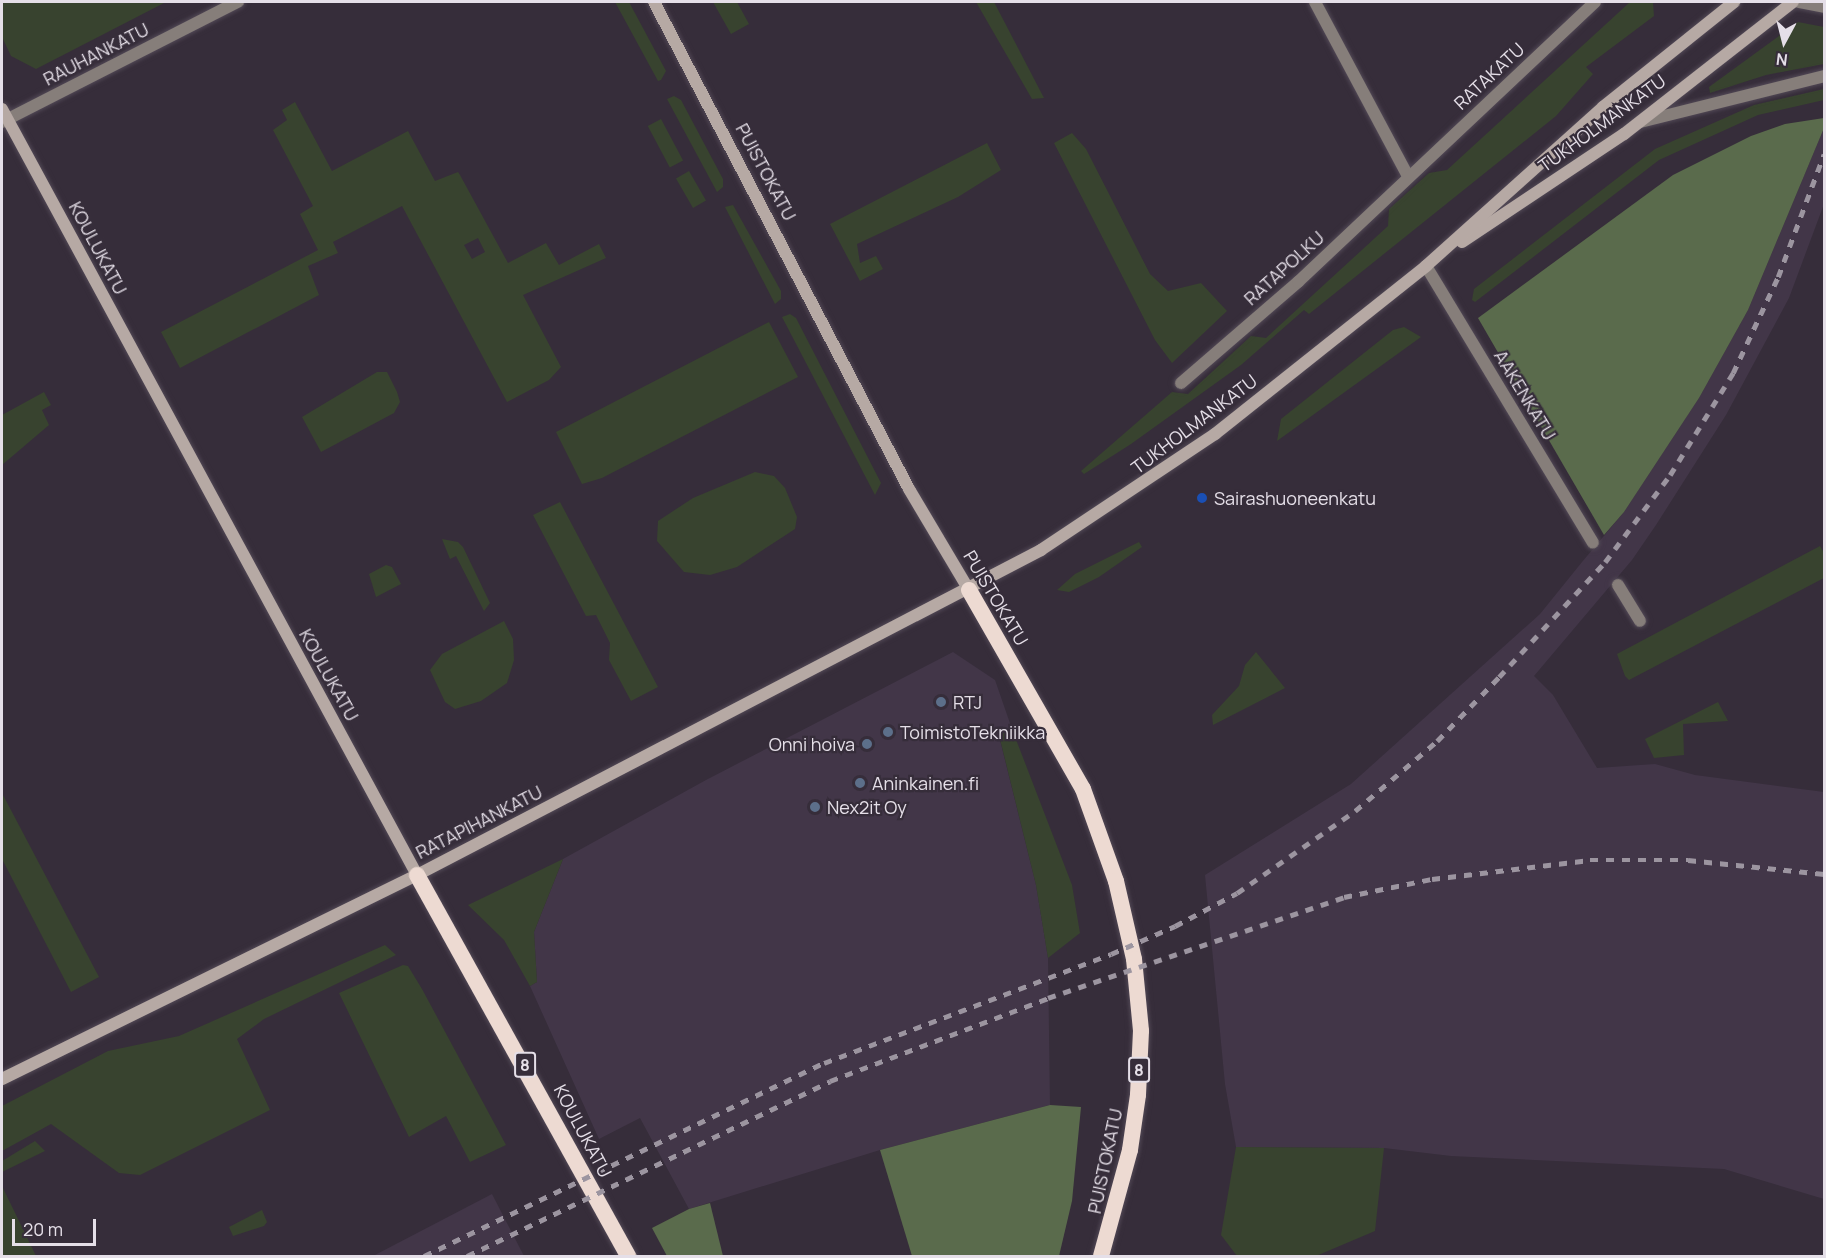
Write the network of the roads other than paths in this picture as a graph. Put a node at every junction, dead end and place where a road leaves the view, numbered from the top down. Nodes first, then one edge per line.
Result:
1 (238, 2) edge
2 (654, 2) edge
3 (1316, 2) edge
4 (1595, 2) edge
5 (1734, 2) edge
6 (1792, 2) edge
7 (1798, 2) edge
8 (1824, 7) edge
9 (1824, 76) edge
10 (3, 117) edge
11 (1638, 122) junction
12 (1408, 176) junction
13 (1426, 266) junction
14 (1181, 382) dead end
15 (1593, 543) dead end
16 (1618, 585) dead end
17 (969, 590) junction
18 (1640, 621) dead end
19 (417, 875) junction
20 (2, 1079) edge
21 (628, 1257) edge
22 (1101, 1257) edge

1 - 10 street, RAUHANKATU
2 - 17 main road, PUISTOKATU / 8
3 - 12 street
4 - 12 street, RATAKATU
5 - 13 main road, TUKHOLMANKATU
6 - 11 main road, TUKHOLMANKATU
7 - 8 street
9 - 11 street
10 - 19 main road, KOULUKATU / 8
11 - 13 main road, TUKHOLMANKATU
12 - 14 street, RATAPOLKU
13 - 15 street, AAKENKATU
13 - 17 main road, TUKHOLMANKATU
16 - 18 street
17 - 19 main road, RATAPIHANKATU
17 - 22 highway, PUISTOKATU / 8
19 - 20 main road, RATAPIHANKATU
19 - 21 highway, KOULUKATU / 8

